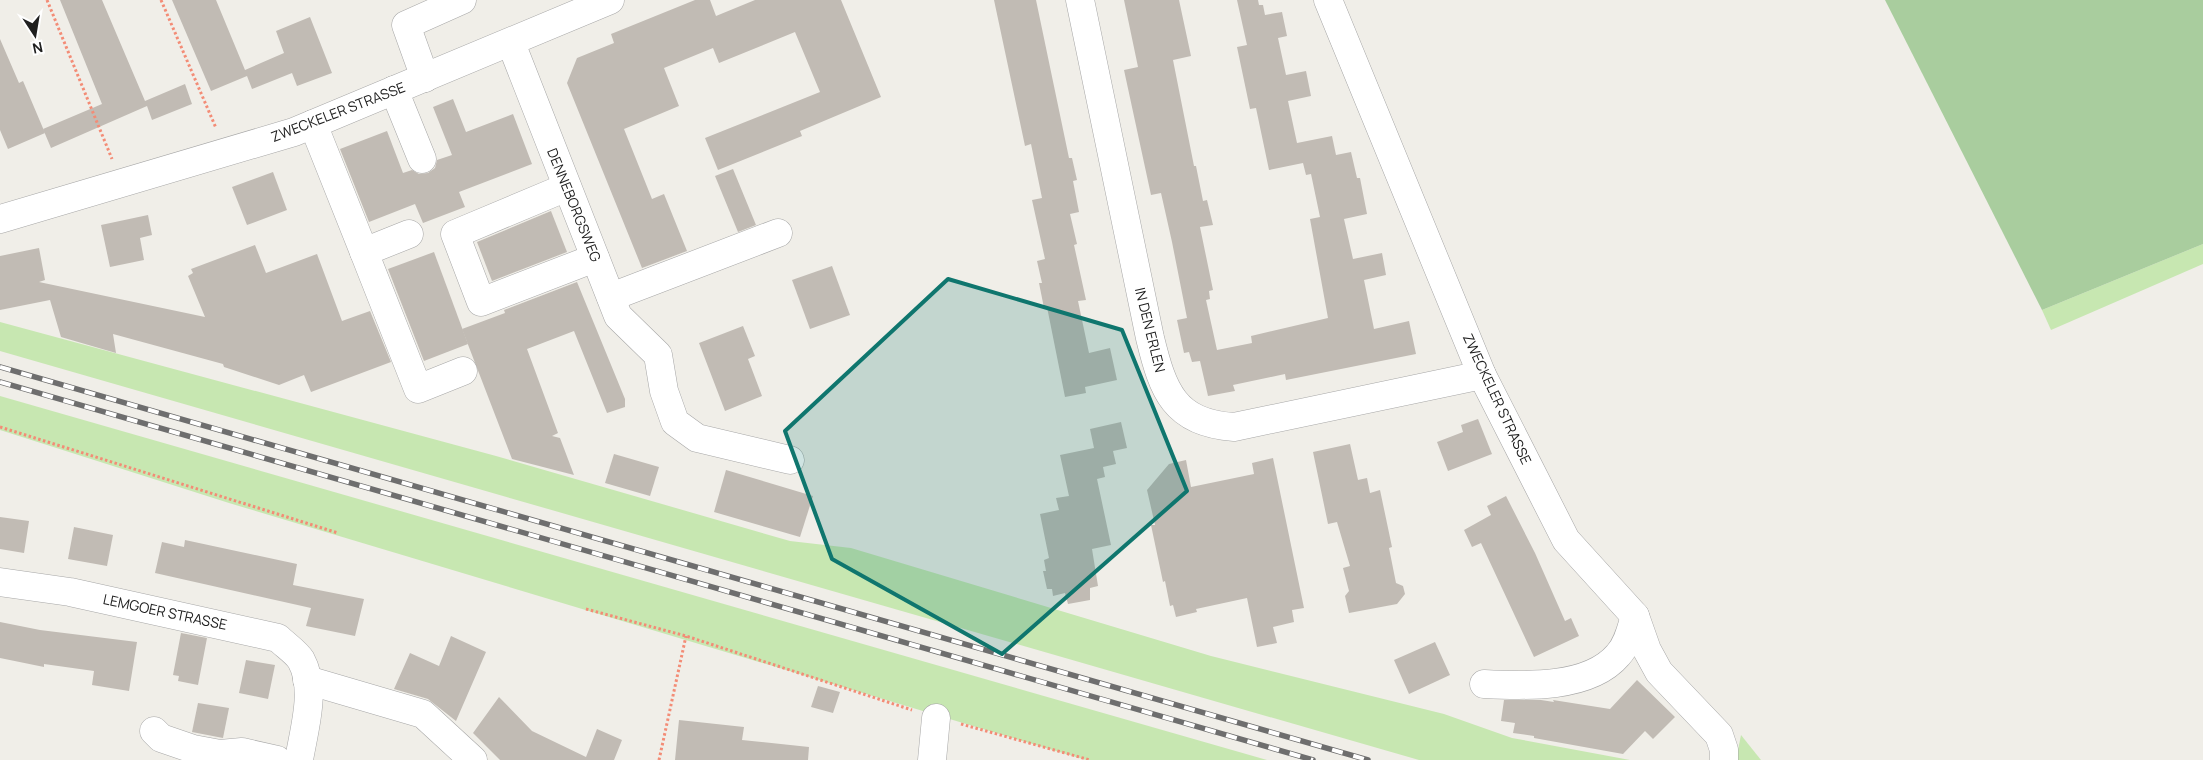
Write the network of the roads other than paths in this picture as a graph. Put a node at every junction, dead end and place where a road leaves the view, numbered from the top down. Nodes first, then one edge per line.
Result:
1 (462, 0) edge
2 (1080, 0) edge
3 (1328, 0) edge
4 (599, 2) edge
5 (511, 43) junction
6 (425, 78) junction
7 (394, 90) junction
8 (313, 124) junction
9 (422, 159) dead end
10 (567, 187) junction
11 (0, 218) edge
12 (778, 233) dead end
13 (409, 234) dead end
14 (364, 252) junction
15 (595, 258) junction
16 (610, 297) junction
17 (463, 371) dead end
18 (1482, 375) junction
19 (790, 460) dead end
20 (0, 582) edge
21 (1635, 616) junction
22 (307, 680) junction
23 (1484, 684) dead end
24 (936, 718) road end
25 (154, 731) dead end
26 (277, 760) edge
27 (299, 760) edge
28 (473, 760) edge
29 (932, 760) edge
30 (1724, 760) edge

1 - 6 street
2 - 18 street, IN DEN ERLEN
3 - 18 street, ZWECKELER STRASSE
4 - 5 street, ZWECKELER STRASSE
5 - 6 street, ZWECKELER STRASSE
5 - 10 street, DENNEBORGSWEG
6 - 7 street, ZWECKELER STRASSE
7 - 8 street, ZWECKELER STRASSE
7 - 9 street
8 - 11 street, ZWECKELER STRASSE
8 - 14 street
10 - 15 street, DENNEBORGSWEG
10 - 15 street
12 - 16 street
13 - 14 street
14 - 17 street
15 - 16 street, DENNEBORGSWEG
16 - 19 street, DENNEBORGSWEG
18 - 21 street, ZWECKELER STRASSE
20 - 22 street, LEMGOER STRASSE
21 - 23 street
21 - 30 street, ZWECKELER STRASSE
22 - 27 street
22 - 28 street
24 - 29 street
25 - 26 street

